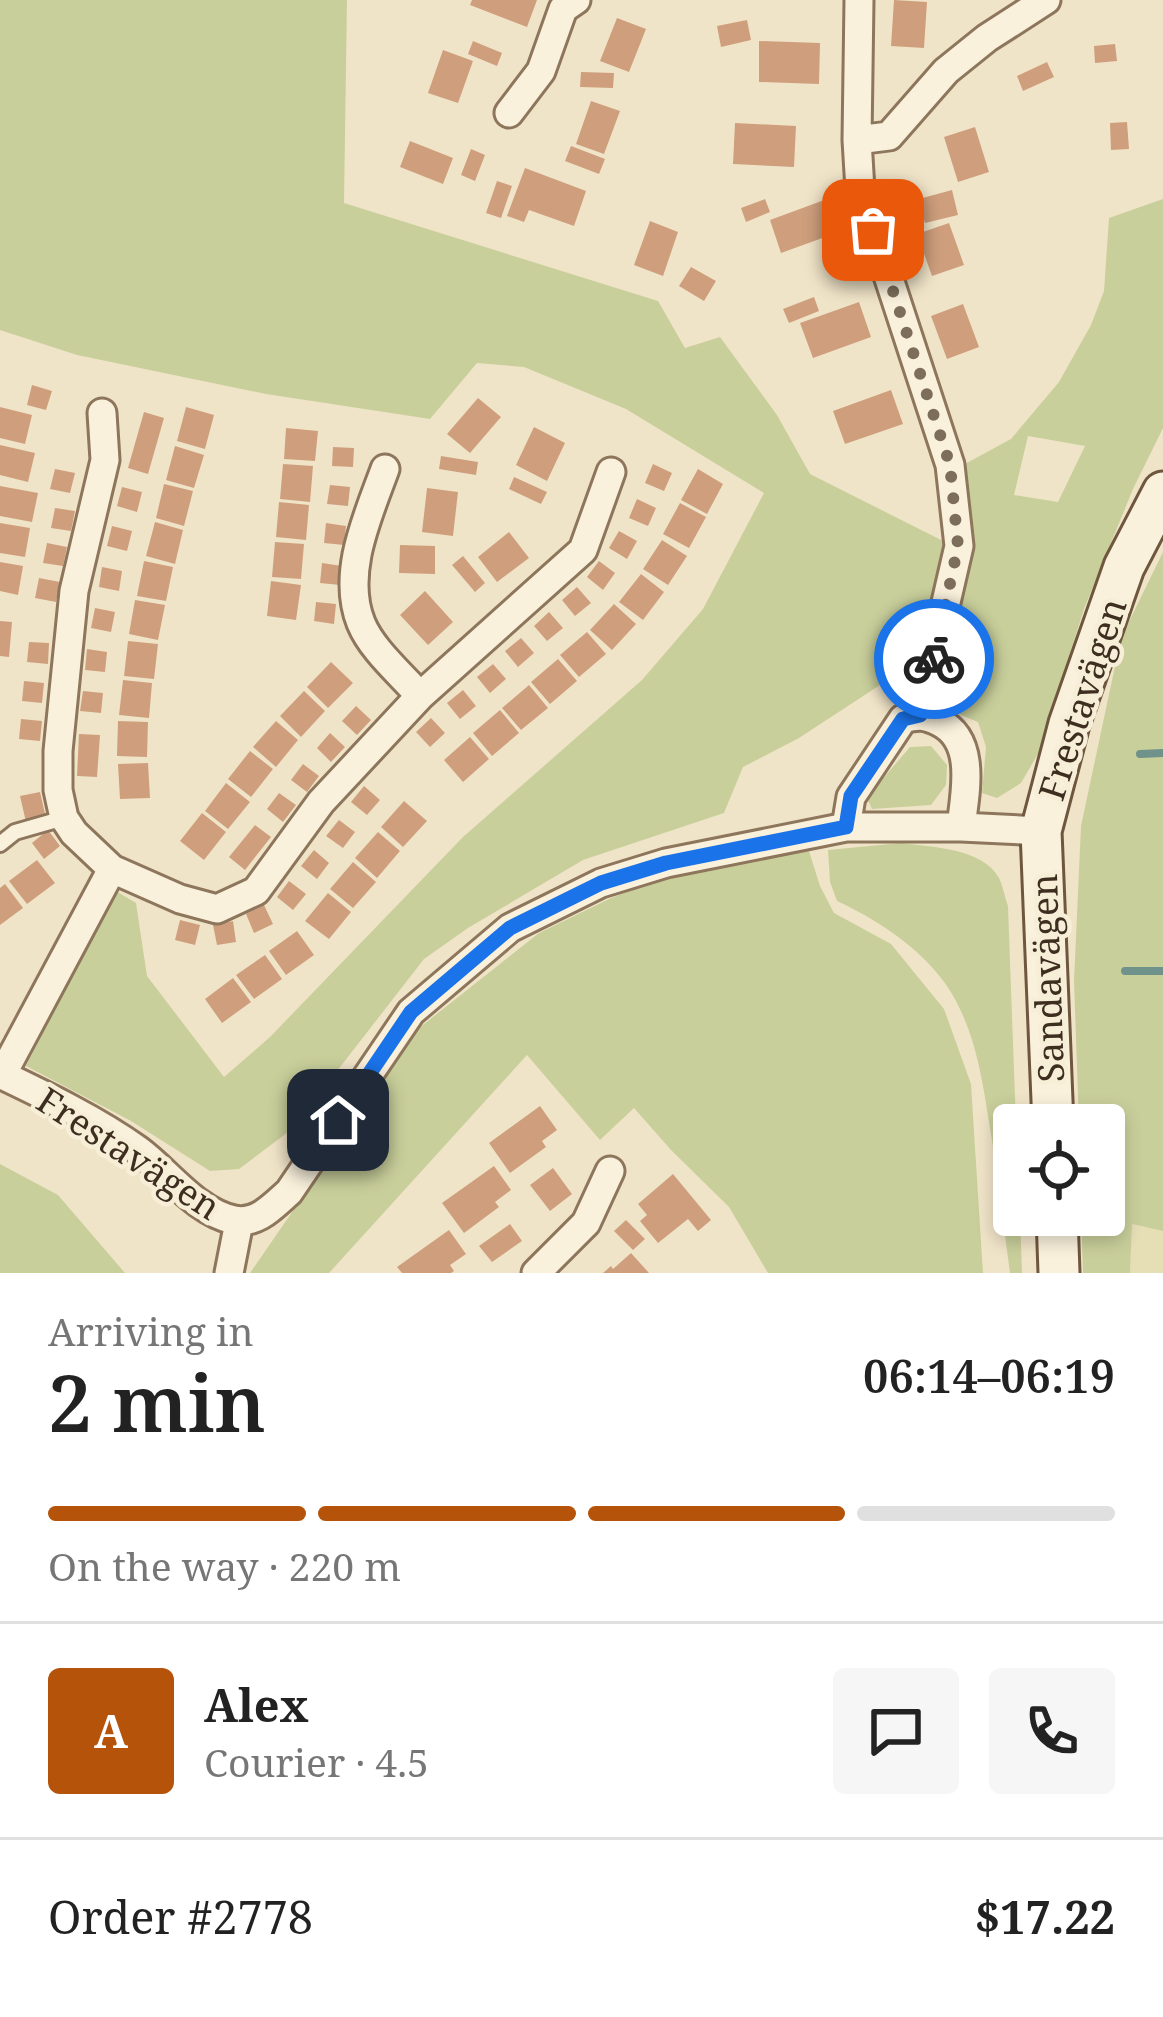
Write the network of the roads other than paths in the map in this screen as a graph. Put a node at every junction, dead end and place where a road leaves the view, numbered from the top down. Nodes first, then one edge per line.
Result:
1 (576, 0) edge
2 (859, 0) edge
3 (1046, 0) edge
4 (508, 113) dead end
5 (857, 140) junction
6 (102, 412) dead end
7 (386, 469) dead end
8 (611, 472) dead end
9 (1163, 492) edge
10 (420, 696) junction
11 (920, 715) junction
12 (64, 818) junction
13 (846, 827) junction
14 (961, 827) junction
15 (1041, 831) junction
16 (0, 844) edge
17 (112, 869) junction
18 (1, 1074) edge
19 (1052, 1104) edge
20 (610, 1171) dead end
21 (239, 1222) junction
22 (1058, 1236) edge
23 (229, 1273) edge
24 (536, 1273) edge
25 (1059, 1273) edge

1 - 4 street
2 - 5 street
3 - 5 street
5 - 11 street
6 - 12 street
7 - 10 street
8 - 10 street
9 - 15 street, Frestavägen
10 - 17 street
11 - 13 street
11 - 14 street
12 - 16 lane
12 - 17 street
13 - 14 street, Frestavägen
13 - 21 street, Frestavägen
14 - 15 street, Frestavägen
15 - 19 street, Sandavägen
17 - 18 street
18 - 21 street, Frestavägen
20 - 24 street
21 - 23 street
22 - 25 street

